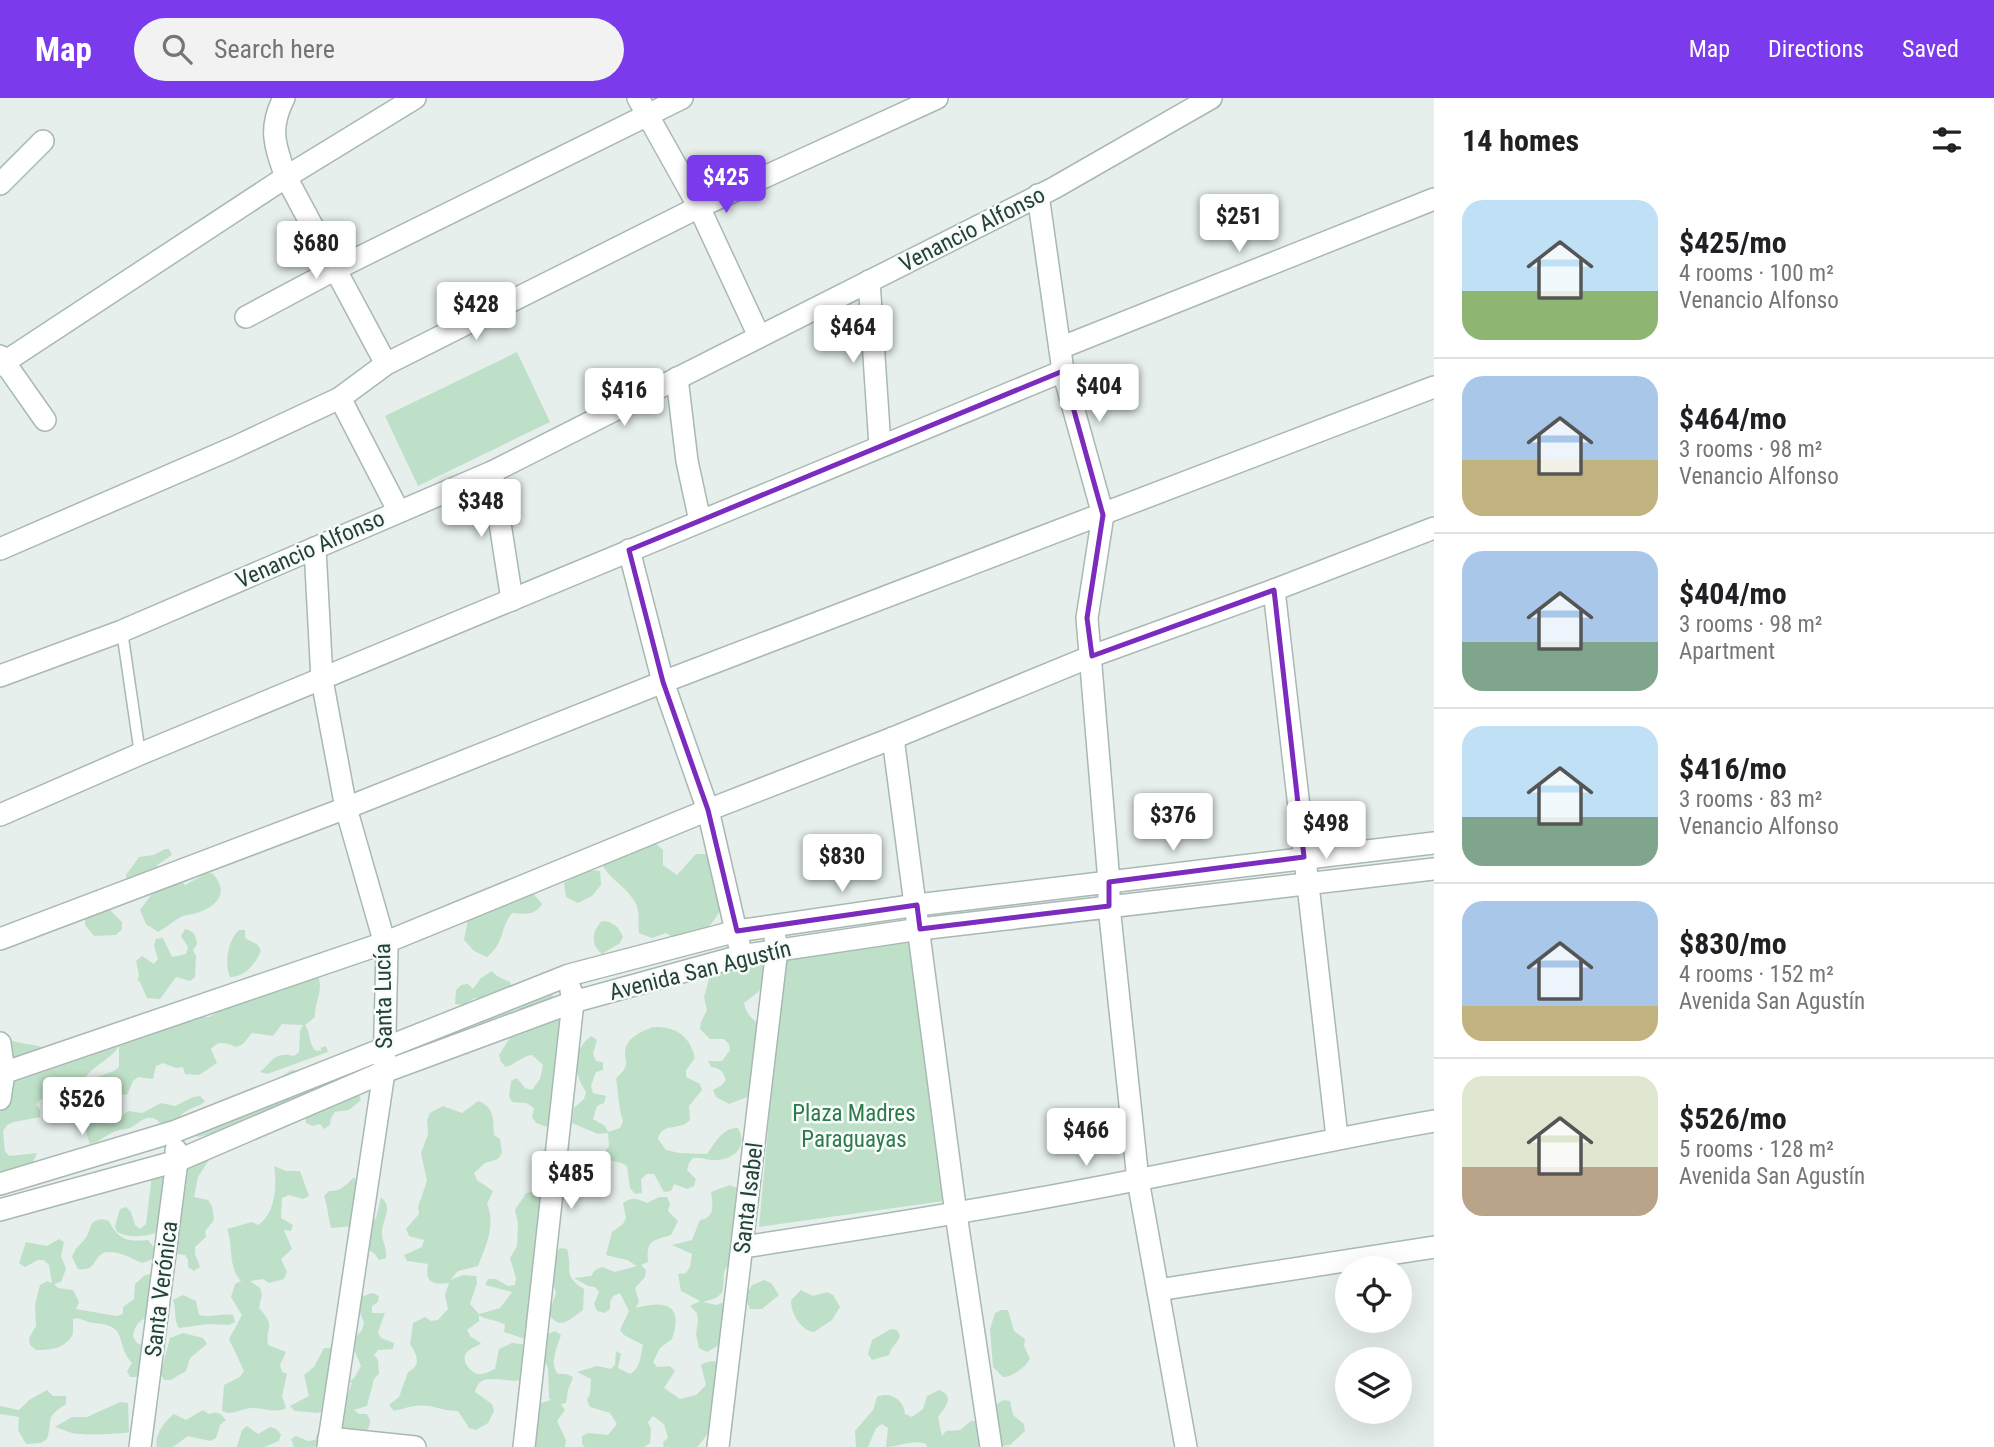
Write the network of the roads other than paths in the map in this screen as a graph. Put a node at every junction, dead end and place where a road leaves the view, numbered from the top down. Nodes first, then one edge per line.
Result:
1 (284, 98) edge
2 (415, 98) edge
3 (682, 98) edge
4 (937, 98) edge
5 (1210, 98) edge
6 (643, 107) edge
7 (43, 141) dead end
8 (286, 177) junction
9 (0, 184) edge
10 (1038, 195) junction
11 (1434, 199) edge
12 (699, 207) junction
13 (334, 270) junction
14 (869, 281) junction
15 (246, 317) dead end
16 (759, 336) junction
17 (1060, 348) junction
18 (2, 361) edge
19 (386, 364) junction
20 (1063, 371) junction
21 (677, 378) junction
22 (1434, 387) edge
23 (340, 398) junction
24 (46, 420) dead end
25 (880, 446) junction
26 (492, 472) junction
27 (398, 510) junction
28 (1103, 515) junction
29 (700, 521) junction
30 (1434, 528) edge
31 (314, 548) junction
32 (0, 549) edge
33 (629, 550) junction
34 (1275, 590) junction
35 (512, 600) junction
36 (122, 631) junction
37 (1092, 656) junction
38 (0, 676) edge
39 (322, 680) junction
40 (663, 682) junction
41 (893, 738) junction
42 (140, 754) junction
43 (346, 808) junction
44 (708, 810) junction
45 (0, 815) edge
46 (1434, 843) edge
47 (1304, 857) junction
48 (1434, 869) edge
49 (1109, 882) junction
50 (1307, 883) junction
51 (917, 905) junction
52 (1109, 906) junction
53 (773, 925) junction
54 (920, 929) junction
55 (737, 931) junction
56 (0, 939) edge
57 (384, 943) junction
58 (777, 949) junction
59 (740, 956) junction
60 (569, 975) junction
61 (573, 1002) junction
62 (0, 1043) edge
63 (385, 1049) junction
64 (384, 1072) junction
65 (2, 1074) edge
66 (0, 1099) edge
67 (1434, 1121) edge
68 (176, 1131) junction
69 (1338, 1137) junction
70 (177, 1161) junction
71 (1138, 1180) junction
72 (0, 1184) edge
73 (0, 1210) edge
74 (956, 1214) junction
75 (743, 1247) junction
76 (1434, 1247) edge
77 (1158, 1290) junction
78 (328, 1442) edge
79 (140, 1447) edge
80 (415, 1447) edge
81 (524, 1447) edge
82 (718, 1447) edge
83 (991, 1447) edge
84 (1186, 1447) edge

1 - 8 street
2 - 8 street
3 - 6 street
4 - 12 street
5 - 10 street, Venancio Alfonso
6 - 12 street
6 - 13 street
7 - 9 street
8 - 13 street
8 - 18 street
10 - 14 street, Venancio Alfonso
10 - 17 street
11 - 17 street
12 - 16 street
12 - 19 street
13 - 15 street
13 - 19 street
14 - 16 street, Venancio Alfonso
14 - 25 street
16 - 21 street, Venancio Alfonso
17 - 20 street
18 - 24 street
19 - 23 street
20 - 25 street
20 - 28 street
21 - 26 street, Venancio Alfonso
21 - 29 street
22 - 28 street
23 - 27 street
23 - 32 street
25 - 29 street
26 - 27 street, Venancio Alfonso
26 - 35 street
27 - 31 street, Venancio Alfonso
28 - 37 street
28 - 40 street
29 - 33 street
30 - 34 street
31 - 36 street, Venancio Alfonso
31 - 39 street, Santa Lucía
33 - 35 street
33 - 40 street
34 - 37 street
34 - 47 street
35 - 39 street
36 - 38 street, Venancio Alfonso
36 - 42 lane
37 - 41 street
37 - 49 street
39 - 42 street
39 - 43 street, Santa Lucía
40 - 43 street
40 - 44 street
41 - 44 street
41 - 51 street
42 - 45 street
43 - 56 street
43 - 57 street, Santa Lucía
44 - 55 street
44 - 57 street
46 - 47 street, Avenida San Agustín
47 - 49 street, Avenida San Agustín
47 - 50 street
48 - 50 street, Avenida San Agustín
49 - 51 street, Avenida San Agustín
49 - 52 street
50 - 52 street, Avenida San Agustín
50 - 69 street
51 - 53 street, Avenida San Agustín
51 - 54 street
52 - 54 street, Avenida San Agustín
52 - 71 street
53 - 55 street, Avenida San Agustín
53 - 58 street, Santa Isabel
54 - 58 street, Avenida San Agustín
54 - 74 street
55 - 59 street
55 - 60 street, Avenida San Agustín
57 - 63 street, Santa Lucía
57 - 65 street
58 - 59 street, Avenida San Agustín
58 - 75 street, Santa Isabel
59 - 61 street, Avenida San Agustín
60 - 61 street
60 - 63 street, Avenida San Agustín
61 - 64 street, Avenida San Agustín
61 - 81 street
62 - 65 street
63 - 64 street, Santa Lucía
63 - 68 street, Avenida San Agustín
64 - 70 street, Avenida San Agustín
64 - 78 street, Santa Lucía
65 - 66 street
67 - 69 street
68 - 70 street, Santa Verónica
68 - 72 street, Avenida San Agustín
69 - 71 street
70 - 73 street, Avenida San Agustín
70 - 79 street, Santa Verónica
71 - 74 street
71 - 77 street
74 - 75 street
74 - 83 street
75 - 82 street, Santa Isabel
76 - 77 street
77 - 84 street
78 - 80 street

